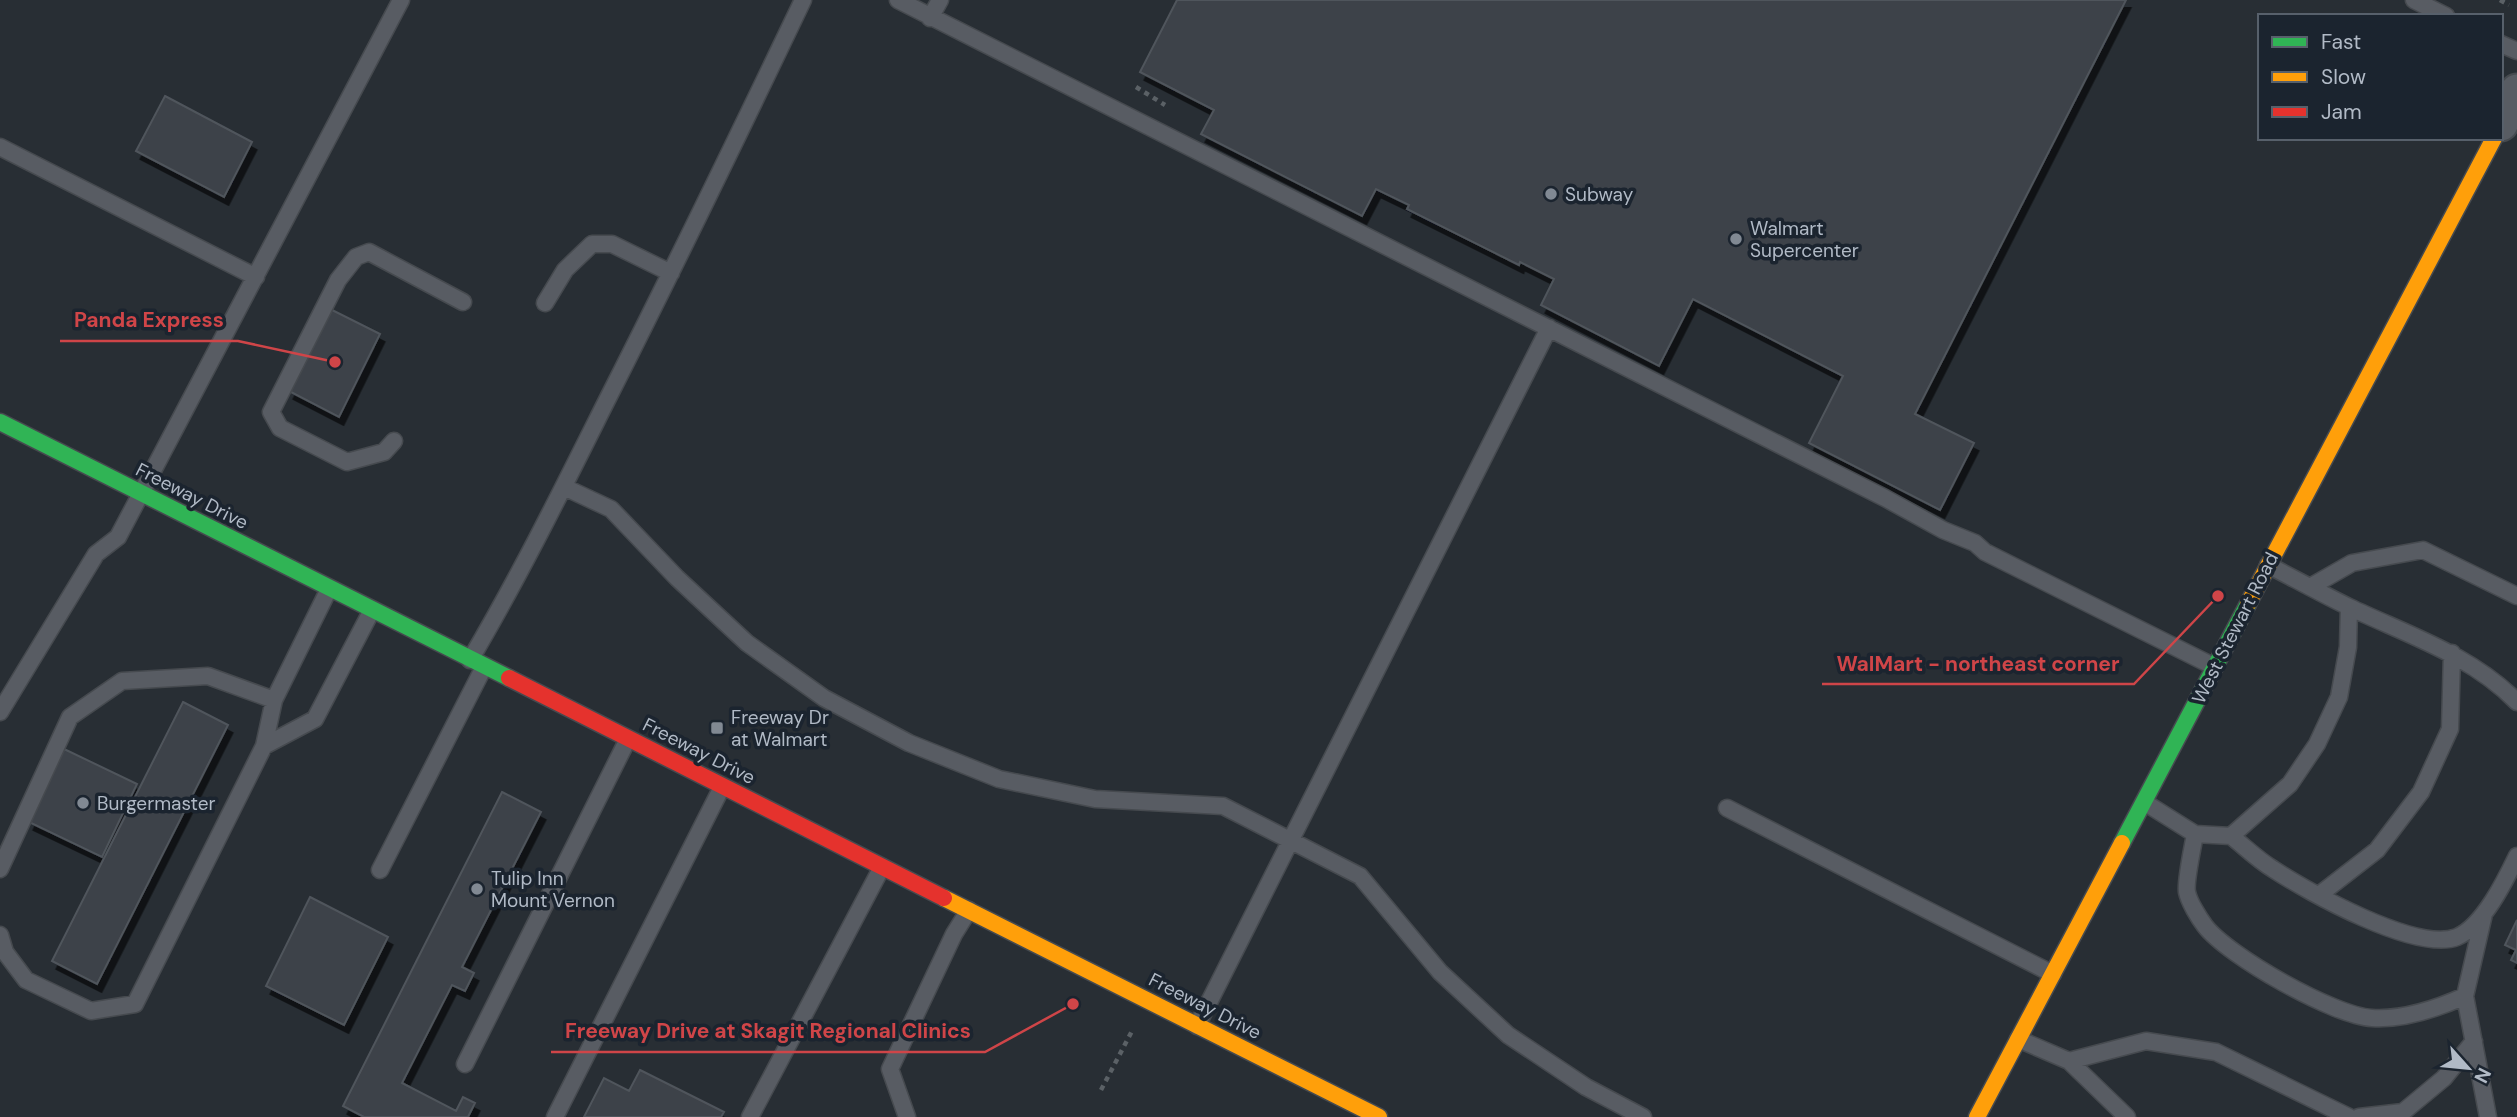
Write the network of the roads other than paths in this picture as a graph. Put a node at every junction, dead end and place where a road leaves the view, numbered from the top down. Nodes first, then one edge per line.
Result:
1 (401, 0) edge
2 (803, 0) edge
3 (898, 0) edge
4 (940, 0) edge
5 (2414, 0) edge
6 (2442, 14) edge
7 (930, 18) junction
8 (2517, 91) edge
9 (2503, 120) edge
10 (2493, 140) edge
11 (0, 146) edge
12 (671, 273) junction
13 (256, 277) junction
14 (463, 302) dead end
15 (545, 303) dead end
16 (1549, 328) junction
17 (0, 422) edge
18 (394, 441) dead end
19 (564, 487) junction
20 (141, 494) junction
21 (2268, 565) junction
22 (2310, 587) junction
23 (329, 589) junction
24 (2517, 596) edge
25 (2349, 607) junction
26 (372, 610) junction
27 (2452, 653) junction
28 (477, 663) junction
29 (2215, 667) junction
30 (274, 700) junction
31 (2517, 702) edge
32 (0, 712) edge
33 (628, 739) junction
34 (264, 746) junction
35 (722, 787) junction
36 (2144, 802) junction
37 (1727, 808) dead end
38 (2195, 834) junction
39 (2231, 836) junction
40 (1291, 841) junction
41 (2515, 866) edge
42 (882, 867) junction
43 (0, 869) edge
44 (380, 870) dead end
45 (2319, 895) junction
46 (969, 910) junction
47 (2485, 911) junction
48 (0, 935) edge
49 (2053, 974) junction
50 (2465, 996) junction
51 (1197, 1026) junction
52 (2018, 1039) junction
53 (2473, 1041) junction
54 (2069, 1061) junction
55 (465, 1065) dead end
56 (555, 1117) edge
57 (750, 1117) edge
58 (907, 1117) edge
59 (1379, 1117) edge
60 (1643, 1117) edge
61 (1977, 1117) edge
62 (2127, 1117) edge
63 (2350, 1117) edge
64 (2359, 1117) edge
65 (2488, 1117) edge

1 - 13 lane
2 - 12 lane
3 - 7 lane
4 - 7 lane
5 - 6 lane
7 - 16 lane
8 - 9 street
10 - 21 street, West Stewart Road
11 - 13 lane
12 - 15 lane
12 - 19 lane
13 - 20 lane
14 - 18 lane
16 - 29 lane
16 - 40 lane
17 - 20 street, Freeway Drive
19 - 28 lane
19 - 40 lane
20 - 23 street, Freeway Drive
20 - 32 lane
21 - 22 lane
21 - 29 street, West Stewart Road
22 - 24 lane
22 - 25 lane
23 - 26 street, Freeway Drive
23 - 30 lane
25 - 27 lane
25 - 39 lane
26 - 28 street, Freeway Drive
26 - 34 lane
27 - 31 lane
27 - 45 lane
28 - 33 street, Freeway Drive
28 - 44 lane
29 - 36 street, West Stewart Road
30 - 34 lane
30 - 43 lane
33 - 35 street, Freeway Drive
33 - 55 lane
34 - 48 lane
35 - 42 street, Freeway Drive
35 - 56 lane
36 - 38 lane
36 - 49 street, West Stewart Road
37 - 49 lane
38 - 39 lane
38 - 50 lane
39 - 45 lane
40 - 51 lane
40 - 60 lane
41 - 47 lane
42 - 46 street, Freeway Drive
42 - 57 lane
45 - 47 lane
46 - 51 street, Freeway Drive
46 - 58 lane
47 - 50 lane
49 - 52 street, West Stewart Road
50 - 53 lane
51 - 59 street, Freeway Drive
52 - 54 lane
52 - 61 street, West Stewart Road
53 - 64 lane
53 - 65 lane
54 - 62 lane
54 - 63 lane

